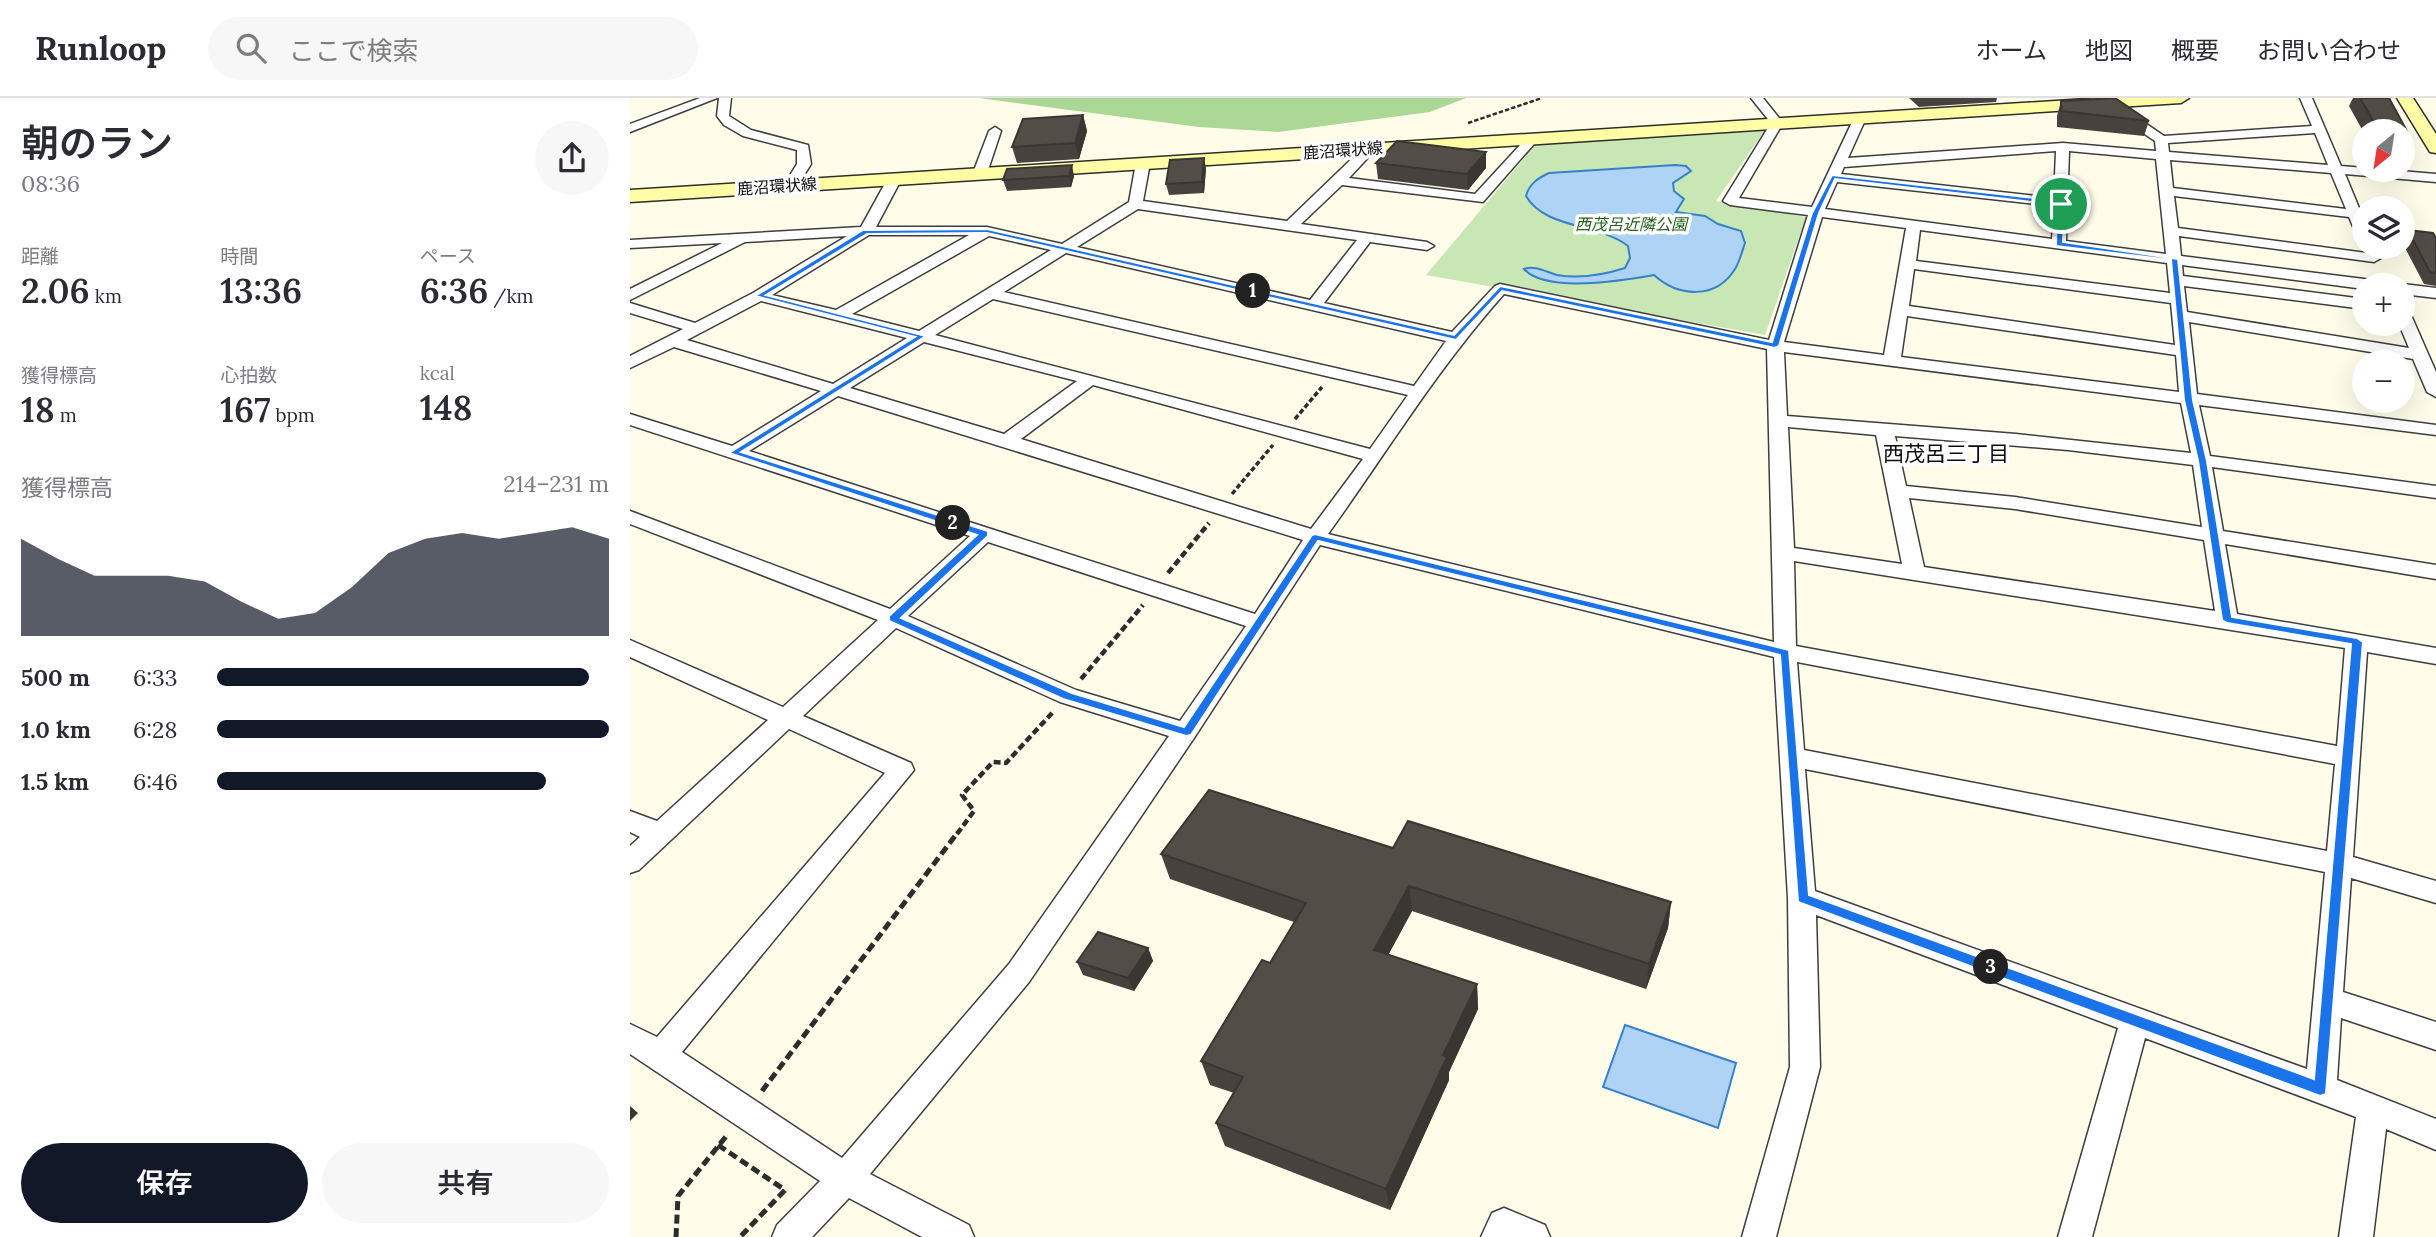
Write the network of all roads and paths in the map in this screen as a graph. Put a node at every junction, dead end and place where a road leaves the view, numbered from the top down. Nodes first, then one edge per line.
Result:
1 (711, 98) edge
2 (725, 98) edge
3 (1542, 98) edge
4 (1757, 98) edge
5 (2181, 98) edge
6 (2306, 98) edge
7 (2405, 98) edge
8 (2069, 102) edge
9 (2108, 103) junction
10 (1860, 118) junction
11 (1777, 123) junction
12 (1457, 127) dead end
13 (630, 128) edge
14 (2320, 130) junction
15 (995, 131) dead end
16 (1526, 139) junction
17 (2063, 147) junction
18 (2162, 147) junction
19 (2436, 148) edge
20 (1370, 149) junction
21 (1143, 163) junction
22 (1839, 163) junction
23 (2334, 168) junction
24 (980, 173) junction
25 (1832, 177) junction
26 (895, 178) junction
27 (2436, 178) edge
28 (1339, 181) junction
29 (791, 185) junction
30 (2167, 191) junction
31 (630, 196) edge
32 (1136, 204) junction
33 (2061, 204) junction
34 (2352, 207) edge
35 (1815, 213) junction
36 (2352, 214) edge
37 (1291, 225) junction
38 (1914, 226) junction
39 (866, 231) junction
40 (987, 231) junction
41 (2172, 231) junction
42 (747, 236) junction
43 (1367, 237) junction
44 (630, 244) edge
45 (2059, 244) junction
46 (1427, 246) dead end
47 (1066, 247) junction
48 (2352, 250) edge
49 (2174, 259) junction
50 (1908, 264) junction
51 (2176, 280) junction
52 (2352, 282) edge
53 (2415, 290) edge
54 (2436, 293) edge
55 (990, 294) junction
56 (630, 295) edge
57 (759, 296) junction
58 (2352, 302) edge
59 (1314, 305) junction
60 (630, 308) edge
61 (2179, 308) junction
62 (1900, 310) junction
63 (839, 315) junction
64 (696, 328) junction
65 (922, 336) junction
66 (2412, 336) edge
67 (1456, 338) junction
68 (672, 341) junction
69 (1775, 346) junction
70 (2184, 351) junction
71 (2421, 355) junction
72 (1892, 360) junction
73 (630, 363) edge
74 (1321, 370) junction
75 (1090, 379) junction
76 (835, 390) junction
77 (2436, 392) edge
78 (1420, 393) junction
79 (2189, 400) junction
80 (1778, 421) junction
81 (639, 423) edge
82 (2436, 430) edge
83 (1284, 432) junction
84 (1885, 432) junction
85 (630, 436) edge
86 (1007, 441) junction
87 (733, 453) junction
88 (1375, 456) junction
89 (2202, 461) junction
90 (1899, 491) junction
91 (2436, 492) edge
92 (1221, 508) junction
93 (630, 517) edge
94 (984, 534) junction
95 (1315, 537) junction
96 (2213, 537) junction
97 (1784, 553) junction
98 (2436, 572) edge
99 (1915, 575) junction
100 (893, 618) junction
101 (2227, 620) junction
102 (1260, 623) junction
103 (2357, 642) junction
104 (630, 648) edge
105 (1785, 652) junction
106 (2436, 656) edge
107 (1068, 696) junction
108 (787, 717) junction
109 (1186, 732) junction
110 (1793, 757) junction
111 (2348, 757) junction
112 (630, 821) edge
113 (660, 834) junction
114 (630, 862) edge
115 (2339, 864) junction
116 (2436, 892) edge
117 (1802, 898) junction
118 (2328, 1000) junction
119 (2135, 1021) junction
120 (2436, 1036) edge
121 (630, 1038) edge
122 (661, 1055) junction
123 (2320, 1089) junction
124 (2373, 1108) junction
125 (746, 1113) junction
126 (2436, 1135) edge
127 (718, 1145) junction
128 (845, 1179) junction
129 (676, 1237) edge
130 (740, 1237) edge
131 (789, 1237) edge
132 (957, 1237) edge
133 (1498, 1237) edge
134 (1533, 1237) edge
135 (1759, 1237) edge
136 (2075, 1237) edge
137 (2356, 1237) edge

1 - 13 street
2 - 29 street
3 - 12 path
4 - 11 street
5 - 9 main road, 鹿沼環状線
6 - 14 street
7 - 19 main road
8 - 9 main road, 鹿沼環状線
8 - 10 main road, 鹿沼環状線
9 - 18 street
10 - 11 main road, 鹿沼環状線
10 - 22 street
11 - 16 main road, 鹿沼環状線
11 - 35 street
14 - 18 street
14 - 23 street
15 - 24 street
16 - 20 main road, 鹿沼環状線
16 - 28 street
17 - 18 street
17 - 22 street
17 - 33 street
18 - 23 street
18 - 30 street
20 - 21 main road, 鹿沼環状線
20 - 28 street
21 - 24 main road, 鹿沼環状線
21 - 32 street
22 - 25 street
23 - 27 street
23 - 34 street
24 - 26 main road, 鹿沼環状線
25 - 33 street
25 - 35 street
26 - 29 main road, 鹿沼環状線
26 - 39 street
28 - 37 street
29 - 31 main road, 鹿沼環状線
30 - 36 street
30 - 41 street
32 - 37 street
32 - 47 street
33 - 45 street
35 - 38 street
35 - 69 street
37 - 43 street
38 - 45 street
38 - 50 street
39 - 40 street
39 - 42 street
39 - 57 street
40 - 47 street
40 - 63 street
41 - 48 street
41 - 49 street
42 - 44 street
42 - 56 street
43 - 46 street
43 - 59 street
45 - 49 street
47 - 55 street
47 - 59 street
49 - 51 street
49 - 52 street
50 - 61 street
50 - 62 street
51 - 58 street
51 - 61 street
53 - 54 street
55 - 65 street
55 - 74 street
57 - 63 street
57 - 64 street
59 - 67 street
60 - 64 street
61 - 70 street
61 - 71 street
62 - 70 street
62 - 72 street
63 - 65 street
64 - 68 street
65 - 75 street
65 - 76 street
66 - 71 street
67 - 69 street
67 - 78 street
68 - 73 street
68 - 76 street
69 - 72 street
69 - 80 street
70 - 79 street
71 - 77 street
72 - 79 street
74 - 78 street
74 - 83 path
75 - 83 street
75 - 86 street
76 - 86 street
76 - 87 street
78 - 88 street
79 - 82 street
79 - 89 street
80 - 84 street
80 - 97 street
81 - 85 street
81 - 87 street
83 - 88 street
83 - 92 path
84 - 89 street
84 - 90 street
86 - 92 street
87 - 94 street
88 - 95 street
89 - 91 street
89 - 96 street
90 - 96 street
90 - 99 street
92 - 95 street
93 - 100 street
94 - 100 street
94 - 102 street
95 - 102 street
95 - 105 street
96 - 98 street
96 - 101 street
97 - 99 street
97 - 105 street
99 - 101 street
100 - 107 street
100 - 108 street
101 - 103 street
102 - 109 street
103 - 106 street
103 - 111 street
104 - 108 street
105 - 110 street
105 - 111 street
107 - 109 street
107 - 125 path
108 - 113 street
108 - 122 street
109 - 128 street
110 - 115 street
110 - 117 street
111 - 115 street
112 - 113 street
113 - 114 street
115 - 116 street
115 - 118 street
117 - 119 street
117 - 135 street
118 - 120 street
118 - 123 street
119 - 123 street
119 - 136 street
121 - 122 street
122 - 125 street
123 - 124 street
124 - 126 street
124 - 137 street
125 - 127 path
125 - 128 street
127 - 129 path
127 - 130 path
128 - 131 street
128 - 132 street
133 - 134 street

